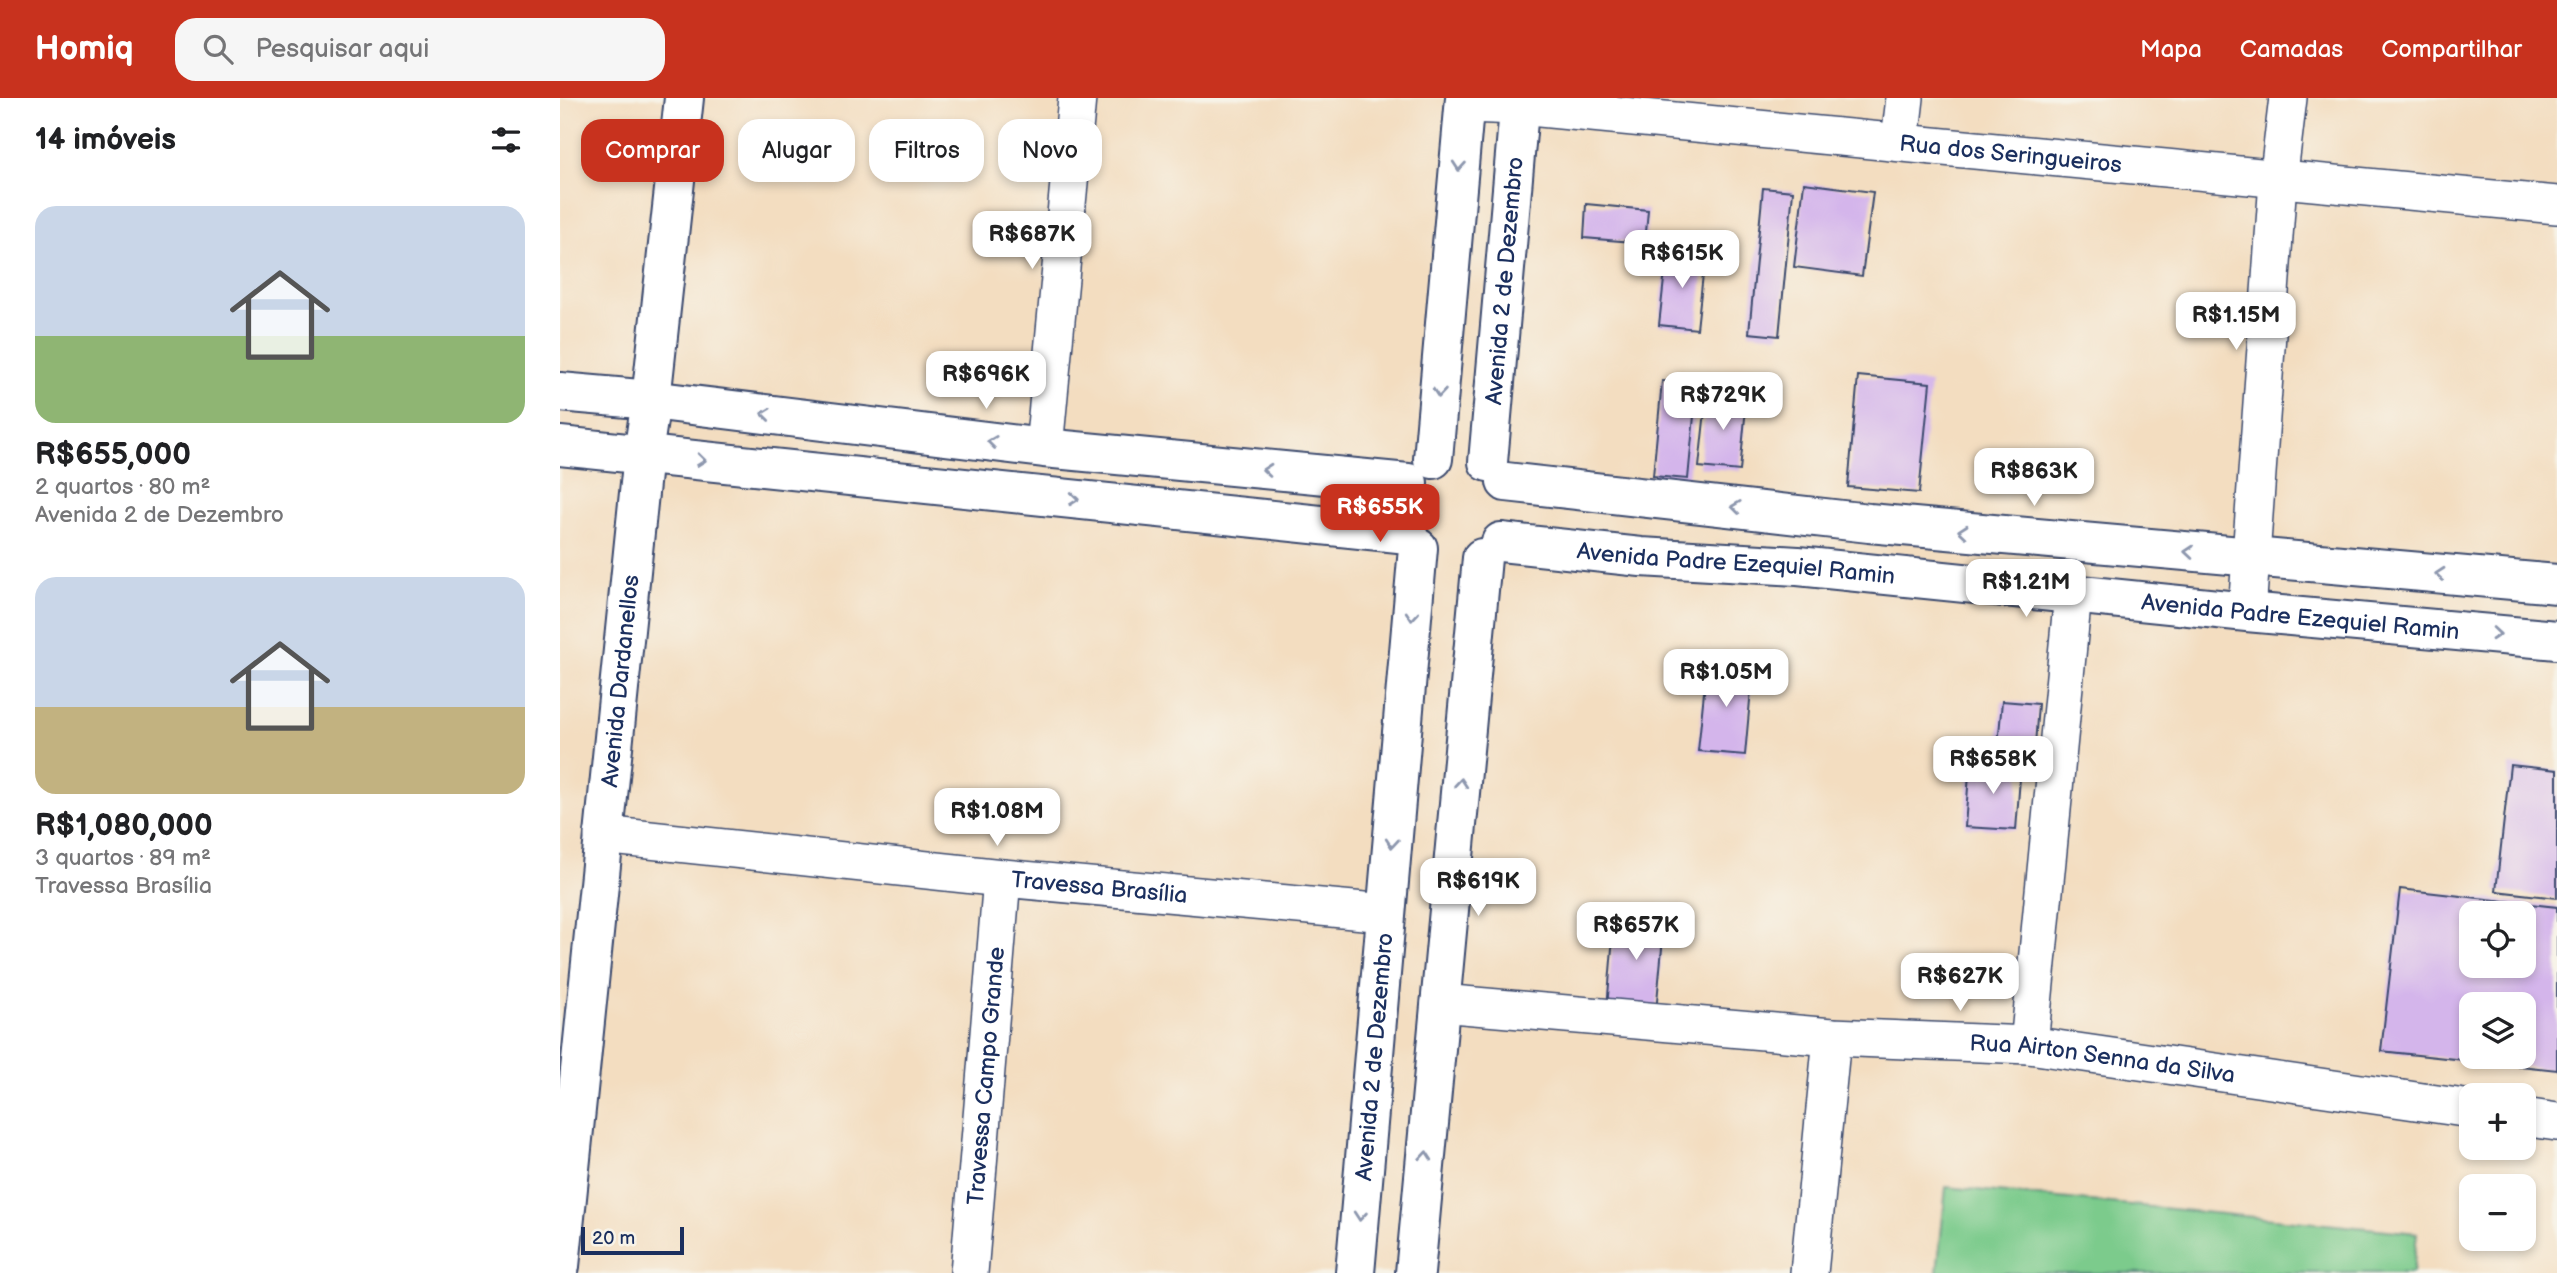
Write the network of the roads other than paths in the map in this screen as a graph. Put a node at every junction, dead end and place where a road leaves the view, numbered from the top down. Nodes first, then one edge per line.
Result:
1 (684, 98) edge
2 (1077, 98) edge
3 (1905, 98) edge
4 (2288, 98) edge
5 (1465, 101) edge
6 (1520, 102) edge
7 (1900, 141) junction
8 (2278, 181) junction
9 (2557, 205) edge
10 (560, 392) edge
11 (651, 400) junction
12 (560, 446) edge
13 (1045, 449) junction
14 (643, 454) junction
15 (1420, 471) junction
16 (1497, 472) junction
17 (1413, 541) junction
18 (1491, 550) junction
19 (2249, 558) junction
20 (2557, 584) edge
21 (2073, 594) junction
22 (2247, 612) junction
23 (2557, 640) edge
24 (603, 835) junction
25 (1002, 878) junction
26 (1386, 913) junction
27 (1440, 1003) junction
28 (1832, 1037) junction
29 (2029, 1045) junction
30 (2459, 1107) edge
31 (2536, 1119) edge
32 (2557, 1122) edge
33 (560, 1266) edge
34 (969, 1273) edge
35 (1355, 1273) edge
36 (1415, 1273) edge
37 (1809, 1273) edge

1 - 11 street, Avenida Dardanellos
2 - 13 street
3 - 7 street
4 - 8 street
5 - 6 street, Rua dos Seringueiros
5 -> 15 street
6 - 7 street, Rua dos Seringueiros
6 - 16 street, Avenida 2 de Dezembro
7 - 8 street, Rua dos Seringueiros
8 - 9 street, Rua dos Seringueiros
8 - 19 street
10 - 11 street
13 -> 11 street
11 - 14 street, Avenida Dardanellos
12 - 14 street
15 -> 13 street
14 -> 17 street
14 - 24 street, Avenida Dardanellos
15 - 16 street
15 - 17 street
16 - 18 street
19 -> 16 street
17 - 18 street
17 -> 26 street, Avenida 2 de Dezembro
18 - 21 street, Avenida Padre Ezequiel Ramin
27 -> 18 street
20 -> 19 street
19 - 22 street
21 - 22 street, Avenida Padre Ezequiel Ramin
21 - 29 street
22 -> 23 street, Avenida Padre Ezequiel Ramin
24 - 25 street, Travessa Brasília
24 - 33 street, Avenida Dardanellos
25 - 26 street, Travessa Brasília
25 - 34 street, Travessa Campo Grande
26 -> 35 street, Avenida 2 de Dezembro
27 - 28 street, Rua Airton Senna da Silva
36 -> 27 street
28 - 29 street, Rua Airton Senna da Silva
28 - 37 street
29 - 30 street, Rua Airton Senna da Silva
31 - 32 street

